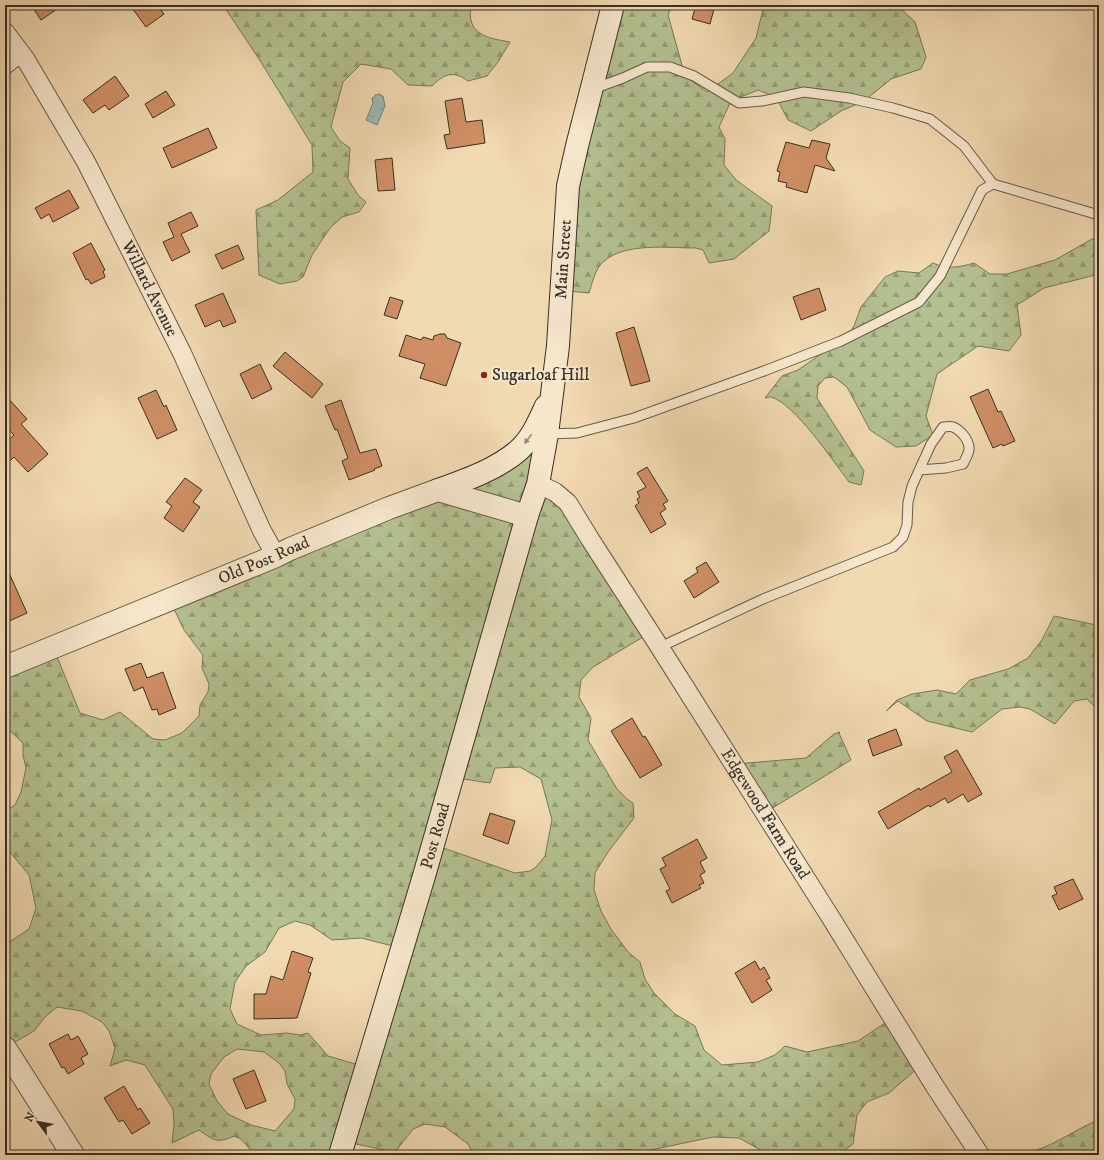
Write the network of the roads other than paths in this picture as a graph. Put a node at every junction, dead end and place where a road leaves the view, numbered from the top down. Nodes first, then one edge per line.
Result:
1 (613, 5) edge
2 (5, 32) edge
3 (20, 53) junction
4 (5, 65) edge
5 (591, 90) junction
6 (993, 184) junction
7 (1099, 215) edge
8 (552, 393) junction
9 (548, 434) junction
10 (919, 470) junction
11 (538, 484) junction
12 (438, 490) junction
13 (527, 516) junction
14 (276, 556) junction
15 (660, 646) junction
16 (5, 667) edge
17 (7, 1056) edge
18 (72, 1155) edge
19 (340, 1155) edge
20 (980, 1155) edge

1 - 5 main road, Main Street
2 - 3 street, Willard Avenue
3 - 4 street
3 - 14 street, Willard Avenue
5 - 6 lane
5 - 8 main road, Main Street
6 - 7 lane
6 - 9 lane
8 - 9 main road, Main Street
8 -> 12 main road, Old Post Road
9 - 11 main road, Main Street
10 - 10 lane
10 - 15 lane
11 - 13 main road, Main Street
11 - 15 street, Edgewood Farm Road
12 - 13 main road
12 - 14 main road, Old Post Road
13 - 19 main road, Post Road
14 - 16 main road, Old Post Road
15 - 20 street, Edgewood Farm Road
17 - 18 main road

